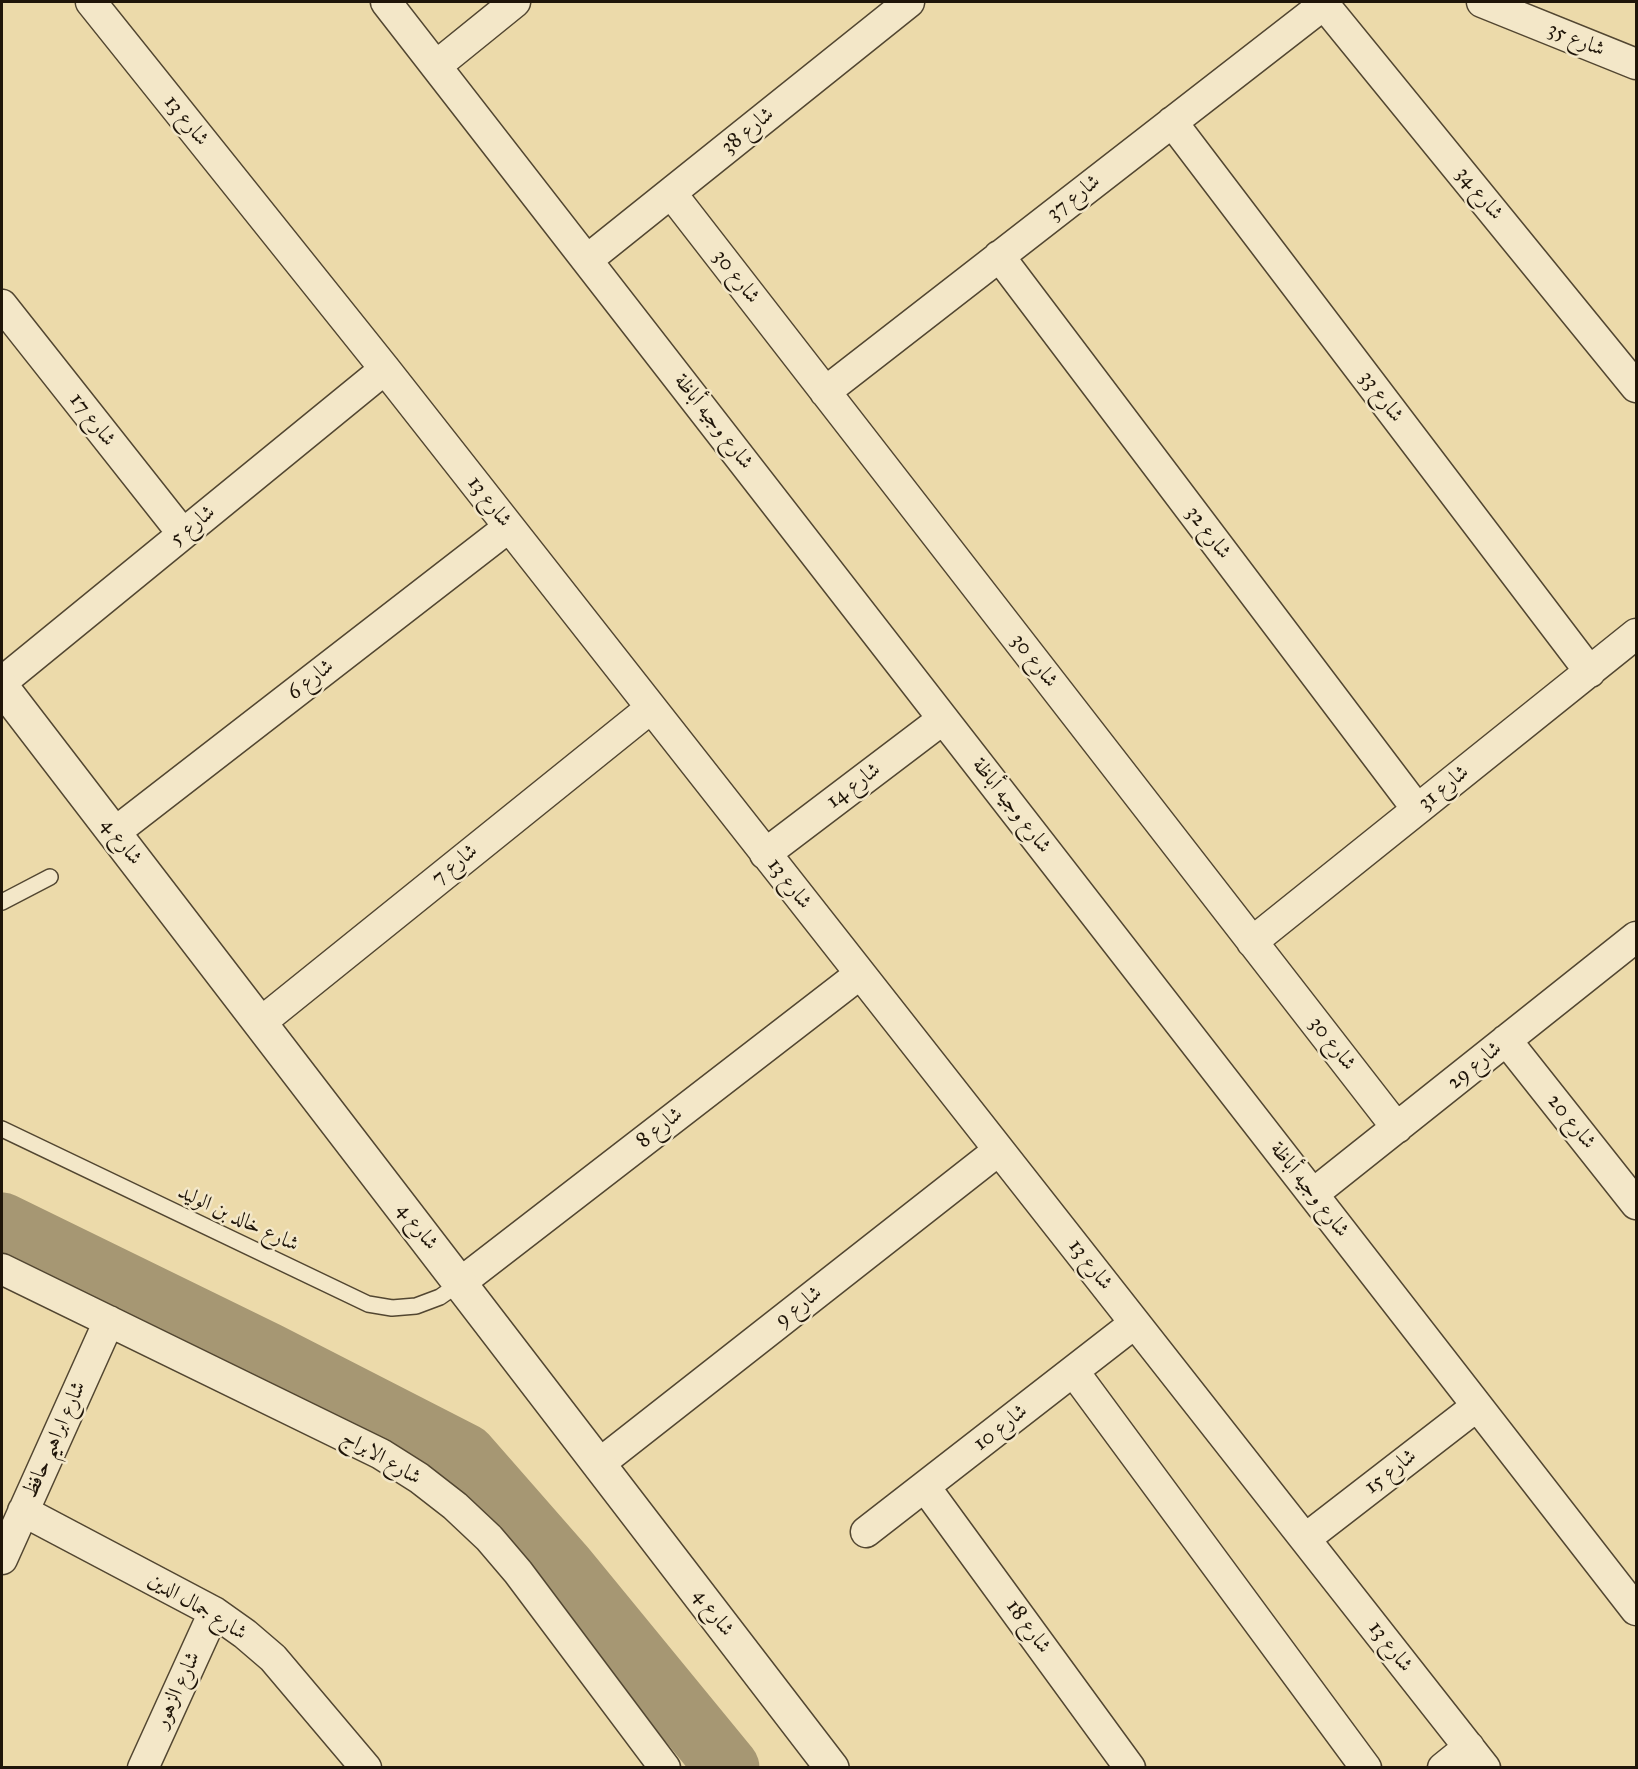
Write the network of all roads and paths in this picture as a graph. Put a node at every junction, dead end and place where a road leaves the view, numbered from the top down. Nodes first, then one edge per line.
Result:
1 (91, 2) edge
2 (386, 2) edge
3 (515, 2) edge
4 (909, 2) edge
5 (1325, 2) edge
6 (1482, 2) edge
7 (1636, 64) edge
8 (436, 66) junction
9 (1172, 122) junction
10 (671, 193) junction
11 (999, 256) junction
12 (587, 260) junction
13 (2, 305) edge
14 (385, 369) junction
15 (1636, 387) edge
16 (825, 392) junction
17 (509, 527) junction
18 (183, 534) junction
19 (1636, 634) edge
20 (1590, 672) junction
21 (2, 682) edge
22 (2, 687) edge
23 (651, 708) junction
24 (944, 719) junction
25 (1417, 809) junction
26 (114, 833) junction
27 (765, 854) junction
28 (50, 878) dead end
29 (2, 902) edge
30 (1636, 937) edge
31 (1252, 942) junction
32 (860, 974) junction
33 (260, 1023) junction
34 (1506, 1040) junction
35 (1397, 1128) junction
36 (2, 1130) edge
37 (999, 1150) junction
38 (1313, 1194) junction
39 (1636, 1204) edge
40 (2, 1269) edge
41 (460, 1283) junction
42 (109, 1321) junction
43 (1135, 1323) junction
44 (1074, 1372) junction
45 (1477, 1406) junction
46 (599, 1464) junction
47 (925, 1486) junction
48 (23, 1511) junction
49 (866, 1532) dead end
50 (1305, 1539) junction
51 (2, 1559) edge
52 (1636, 1610) edge
53 (214, 1612) junction
54 (1477, 1757) edge
55 (143, 1767) edge
56 (366, 1767) edge
57 (665, 1767) edge
58 (832, 1767) edge
59 (1130, 1767) edge
60 (1366, 1767) edge
61 (1443, 1767) edge

1 - 14 street, شارع 13
2 - 8 street, شارع وجيه أباظة
3 - 8 street
4 - 10 street, شارع 38
5 - 9 street, شارع 37
5 - 15 street, شارع 34
6 - 7 street, شارع 35
8 - 12 street, شارع وجيه أباظة
9 - 11 street, شارع 37
9 - 20 street, شارع 33
10 - 12 street, شارع 38
10 - 16 street, شارع 30
11 - 16 street, شارع 37
11 - 25 street, شارع 32
12 - 24 street, شارع وجيه أباظة
13 - 18 street, شارع 17
14 - 17 street, شارع 13
14 - 18 street, شارع 5
16 - 31 street, شارع 30
17 - 23 street, شارع 13
17 - 26 street, شارع 6
18 - 21 street, شارع 5
19 - 20 street, شارع 31
20 - 25 street, شارع 31
22 - 26 street, شارع 4
23 - 27 street, شارع 13
23 - 33 street, شارع 7
24 - 27 street, شارع 14
24 - 38 street, شارع وجيه أباظة
25 - 31 street, شارع 31
26 - 33 street, شارع 4
27 - 32 street, شارع 13
28 - 29 lane
30 - 34 street, شارع 29
31 - 35 street, شارع 30
32 - 37 street, شارع 13
32 - 41 street, شارع 8
33 - 41 street, شارع 4
34 - 35 street, شارع 29
34 - 39 street, شارع 20
35 - 38 street, شارع 29
36 - 41 lane, شارع خالد بن الوليد
37 - 43 street, شارع 13
37 - 46 street, شارع 9
38 - 45 street, شارع وجيه أباظة
40 - 42 street, شارع الابراج
41 - 46 street, شارع 4
42 - 48 street, شارع ابراهيم حافظ
42 - 57 street, شارع الابراج
43 - 44 street, شارع 10
43 - 50 street, شارع 13
44 - 47 street, شارع 10
44 - 60 street
45 - 50 street, شارع 15
45 - 52 street, شارع وجيه أباظة
46 - 58 street, شارع 4
47 - 49 street, شارع 10
47 - 59 street, شارع 18
48 - 51 street, شارع ابراهيم حافظ
48 - 53 street, شارع جمال الدين
50 - 54 street, شارع 13
53 - 55 street, شارع الزهور
53 - 56 street, شارع جمال الدين
54 - 61 street

